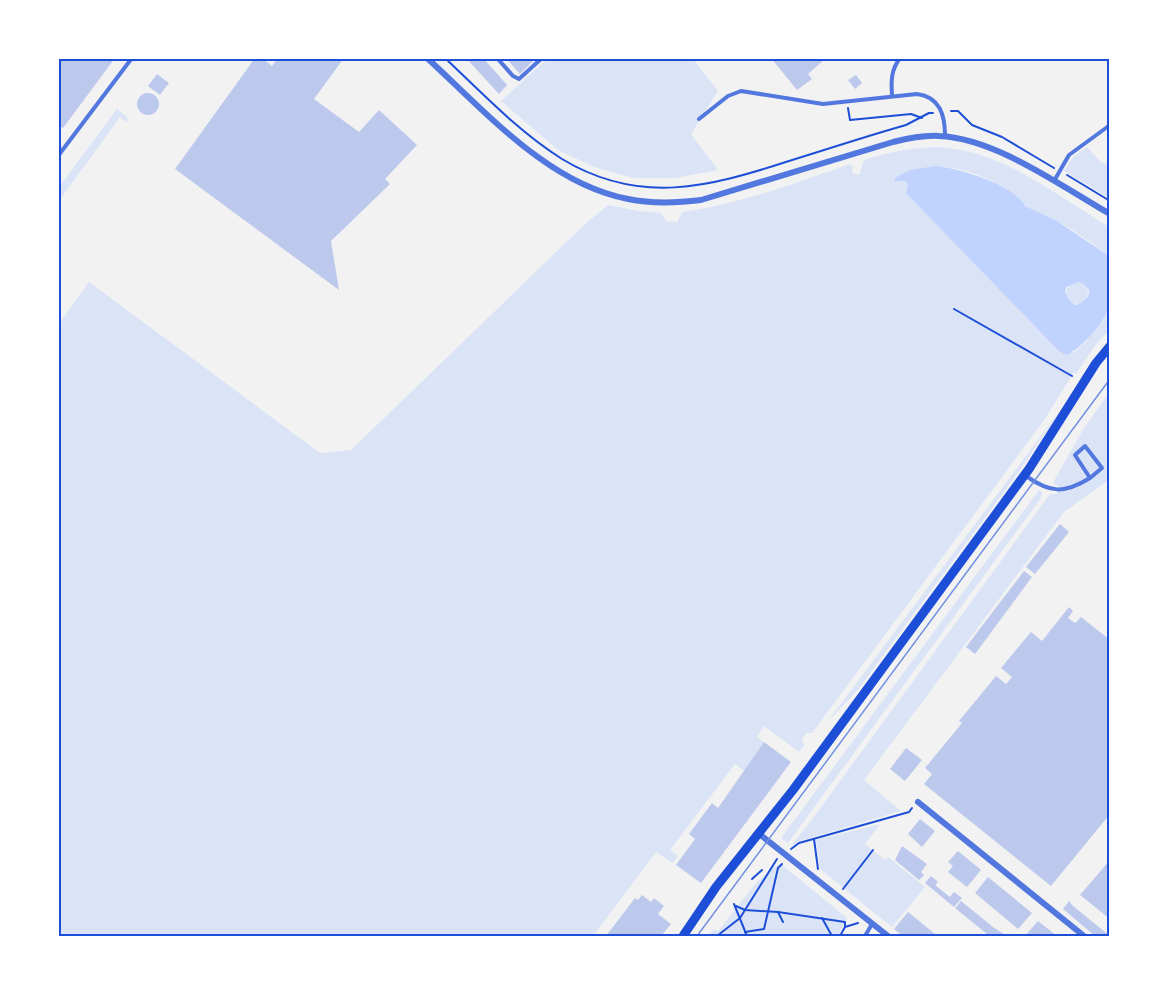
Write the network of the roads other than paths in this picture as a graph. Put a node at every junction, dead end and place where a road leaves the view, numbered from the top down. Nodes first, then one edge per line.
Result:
1 (132, 58) edge
2 (427, 58) edge
3 (497, 58) edge
4 (542, 58) edge
5 (900, 58) edge
6 (892, 95) junction
7 (699, 119) dead end
8 (1110, 125) edge
9 (945, 136) junction
10 (58, 156) edge
11 (1053, 182) junction
12 (1110, 214) edge
13 (1110, 346) edge
14 (1025, 475) junction
15 (1090, 478) junction
16 (918, 802) road end
17 (758, 832) junction
18 (872, 924) junction
19 (683, 936) edge
20 (865, 936) edge
21 (888, 936) edge
22 (1084, 936) edge

1 - 10 lane
2 - 9 street
3 - 4 lane
5 - 6 lane
6 - 7 lane
6 - 9 lane
8 - 11 lane
9 - 11 street
11 - 12 street
13 - 14 main road
14 - 15 lane
14 - 17 main road
15 - 15 lane
16 - 22 street
17 - 18 street
17 - 19 main road
18 - 20 lane
18 - 21 street

